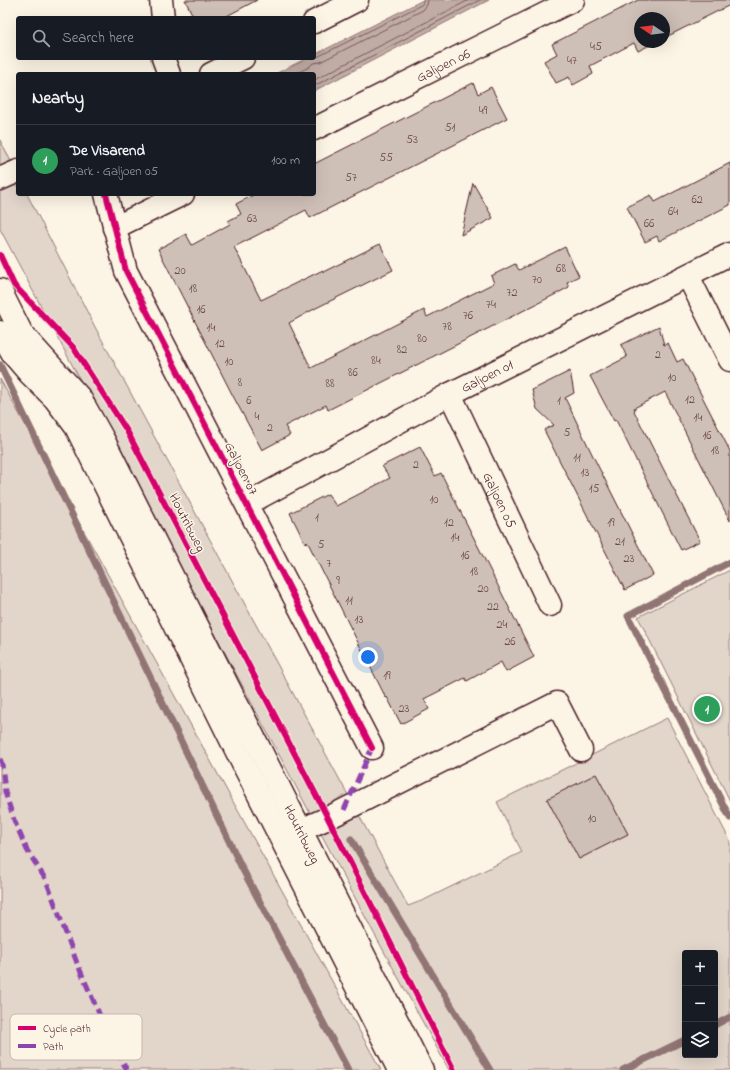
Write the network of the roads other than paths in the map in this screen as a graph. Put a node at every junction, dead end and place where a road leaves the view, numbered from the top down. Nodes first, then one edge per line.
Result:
1 (161, 0) edge
2 (357, 0) edge
3 (573, 0) edge
4 (163, 16) edge
5 (316, 21) edge
6 (165, 60) edge
7 (239, 60) edge
8 (168, 72) edge
9 (215, 72) edge
10 (316, 128) edge
11 (16, 171) edge
12 (0, 179) edge
13 (106, 196) edge
14 (179, 196) edge
15 (114, 228) junction
16 (730, 254) edge
17 (688, 276) junction
18 (0, 290) edge
19 (0, 332) edge
20 (730, 360) edge
21 (450, 394) junction
22 (247, 504) junction
23 (550, 605) dead end
24 (372, 748) dead end
25 (582, 750) dead end
26 (292, 834) junction
27 (399, 1070) edge
28 (422, 1070) edge

1 - 4 street
2 - 5 street
3 - 10 street, Galjoen 06
6 - 8 street
7 - 9 street
11 - 12 street
13 - 15 street, Galjoen 07
14 - 15 street
15 - 22 street, Galjoen 07
16 - 17 street, Galjoen 01
17 - 20 street
17 - 21 street, Galjoen 01
18 - 26 street, Houtribweg
19 - 26 street, Houtribweg
21 - 22 street, Galjoen 01
21 - 23 street, Galjoen 05
22 - 24 street, Galjoen 07
25 - 26 street
26 - 27 street, Houtribweg
26 - 28 street, Houtribweg

